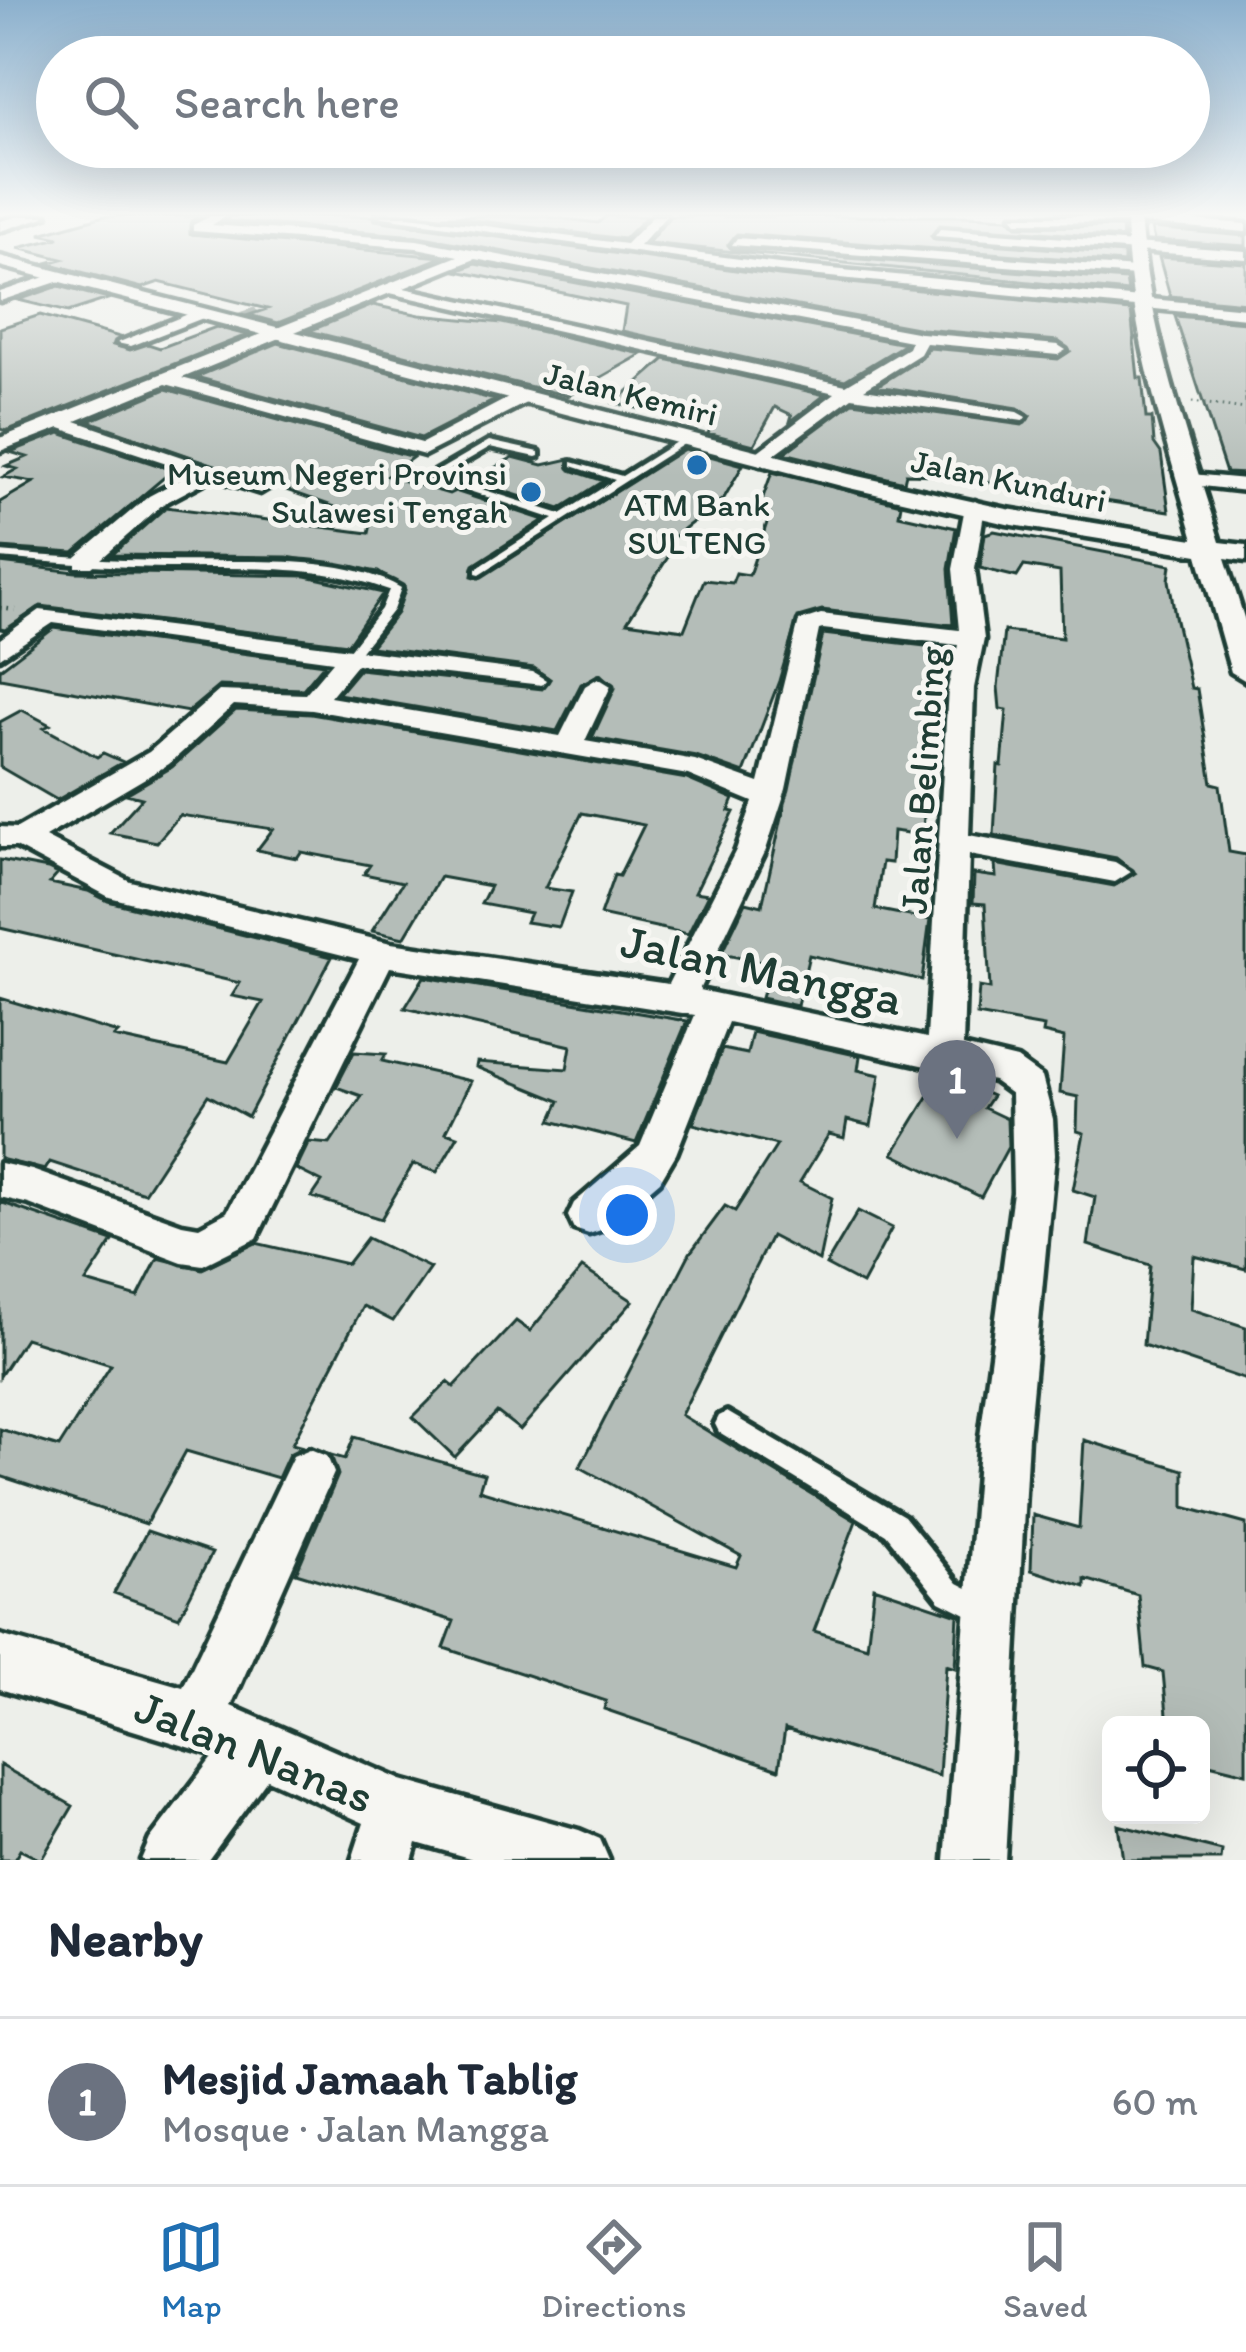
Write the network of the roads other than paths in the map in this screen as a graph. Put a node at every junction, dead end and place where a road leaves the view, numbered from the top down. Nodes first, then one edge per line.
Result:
1 (154, 303) edge
2 (357, 303) edge
3 (454, 303) edge
4 (731, 303) edge
5 (1129, 303) edge
6 (1142, 304) junction
7 (1246, 313) edge
8 (199, 315) junction
9 (273, 336) junction
10 (921, 338) junction
11 (125, 343) dead end
12 (1058, 350) dead end
13 (166, 379) junction
14 (850, 391) junction
15 (520, 400) junction
16 (1017, 417) dead end
17 (61, 422) junction
18 (684, 440) junction
19 (0, 446) edge
20 (536, 454) dead end
21 (760, 459) junction
22 (575, 464) dead end
23 (210, 471) junction
24 (622, 479) junction
25 (1191, 480) junction
26 (1246, 485) edge
27 (260, 488) dead end
28 (975, 508) junction
29 (560, 517) junction
30 (1210, 549) junction
31 (1246, 553) edge
32 (0, 555) edge
33 (84, 562) junction
34 (480, 571) dead end
35 (972, 639) junction
36 (0, 651) edge
37 (350, 655) junction
38 (1246, 672) edge
39 (533, 680) dead end
40 (598, 686) dead end
41 (312, 703) junction
42 (569, 746) junction
43 (769, 798) junction
44 (11, 837) edge
45 (957, 843) junction
46 (1115, 872) dead end
47 (380, 952) junction
48 (697, 1003) junction
49 (944, 1059) junction
50 (0, 1180) edge
51 (590, 1216) dead end
52 (727, 1424) dead end
53 (310, 1473) dead end
54 (993, 1614) junction
55 (0, 1662) edge
56 (197, 1719) junction
57 (257, 1746) junction
58 (390, 1834) edge
59 (171, 1860) edge
60 (579, 1860) edge
61 (975, 1860) edge

1 - 8 street, Jalan Kemiri
2 - 9 street
3 - 14 street
4 - 10 street
5 - 6 street
6 - 7 street
6 - 25 street
8 - 9 street, Jalan Kemiri
8 - 11 street
9 - 13 street
9 - 15 street, Jalan Kemiri
10 - 12 street
10 - 14 street
13 - 15 street
13 - 17 street
14 - 16 street
14 - 21 street
15 - 18 street, Jalan Kemiri
17 - 19 street
17 - 23 street
18 - 21 street, Jalan Kemiri
18 - 24 lane
20 - 29 lane
21 - 28 street, Jalan Kunduri
22 - 24 lane
23 - 27 street
23 - 33 street
24 - 29 lane
25 - 26 street
25 - 30 street
28 - 30 street, Jalan Kunduri
28 - 35 street, Jalan Belimbing
29 - 34 lane
30 - 31 street, Jalan Kunduri
30 - 38 street
32 - 33 lane
33 - 37 lane
35 - 43 street
35 - 45 street, Jalan Belimbing
36 - 37 street
37 - 39 street
37 - 41 street
40 - 42 street
41 - 42 street
41 - 44 street
42 - 43 street
43 - 48 street
44 - 47 street, Jalan Mangga
45 - 46 street
45 - 49 street, Jalan Belimbing
47 - 48 street, Jalan Mangga
47 - 50 street
48 - 49 street, Jalan Mangga
48 - 51 street
49 - 54 street, Jalan Mangga
52 - 54 lane
53 - 56 street
54 - 61 street, Jalan Mangga
55 - 56 street, Jalan Nanas
56 - 57 street, Jalan Nanas
57 - 58 street, Jalan Nanas
57 - 59 street
58 - 60 street, Jalan Nanas

